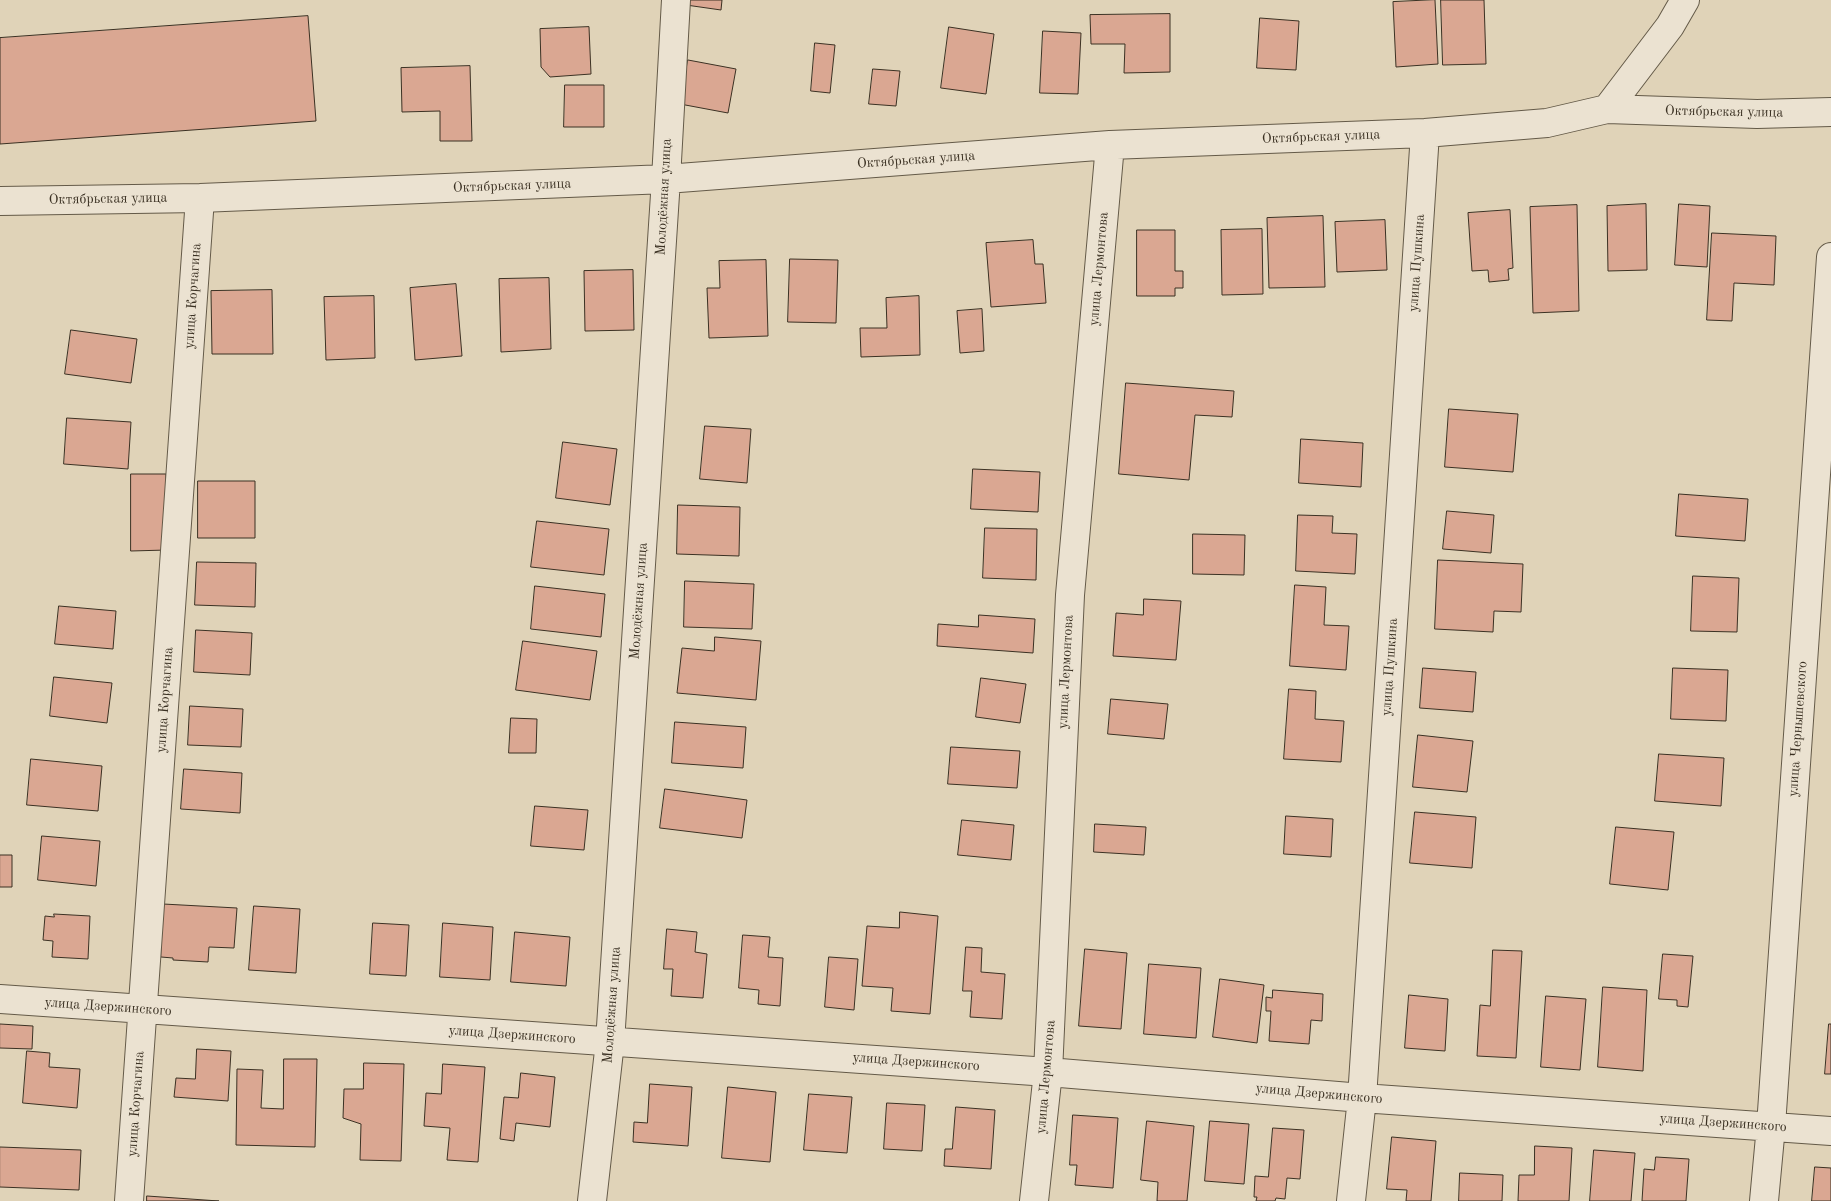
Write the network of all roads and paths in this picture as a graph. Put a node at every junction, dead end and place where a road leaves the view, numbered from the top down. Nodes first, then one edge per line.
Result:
1 (676, 0) edge
2 (1685, 0) edge
3 (1607, 109) junction
4 (1831, 112) edge
5 (1425, 133) junction
6 (1110, 145) junction
7 (666, 179) junction
8 (200, 198) junction
9 (0, 201) edge
10 (1831, 257) edge
11 (0, 999) edge
12 (143, 1010) junction
13 (610, 1042) junction
14 (1048, 1072) junction
15 (1362, 1098) junction
16 (1771, 1126) junction
17 (1831, 1131) edge
18 (129, 1201) edge
19 (592, 1201) edge
20 (1034, 1201) edge
21 (1351, 1201) edge
22 (1764, 1201) edge

1 - 7 street, Молодёжная улица
2 - 3 street
3 - 4 street, Октябрьская улица
3 - 5 street, Октябрьская улица
5 - 6 street, Октябрьская улица
5 - 15 street, улица Пушкина
6 - 7 street, Октябрьская улица
6 - 14 street, улица Лермонтова
7 - 8 street, Октябрьская улица
7 - 13 street, Молодёжная улица
8 - 9 street, Октябрьская улица
8 - 12 street, улица Корчагина
10 - 16 street, улица Чернышевского
11 - 12 street, улица Дзержинского
12 - 13 street, улица Дзержинского
12 - 18 street, улица Корчагина
13 - 14 street, улица Дзержинского
13 - 19 street, Молодёжная улица
14 - 15 street, улица Дзержинского
14 - 20 street, улица Лермонтова
15 - 16 street, улица Дзержинского
15 - 21 street, улица Пушкина
16 - 17 street, улица Дзержинского
16 - 22 street, улица Чернышевского

